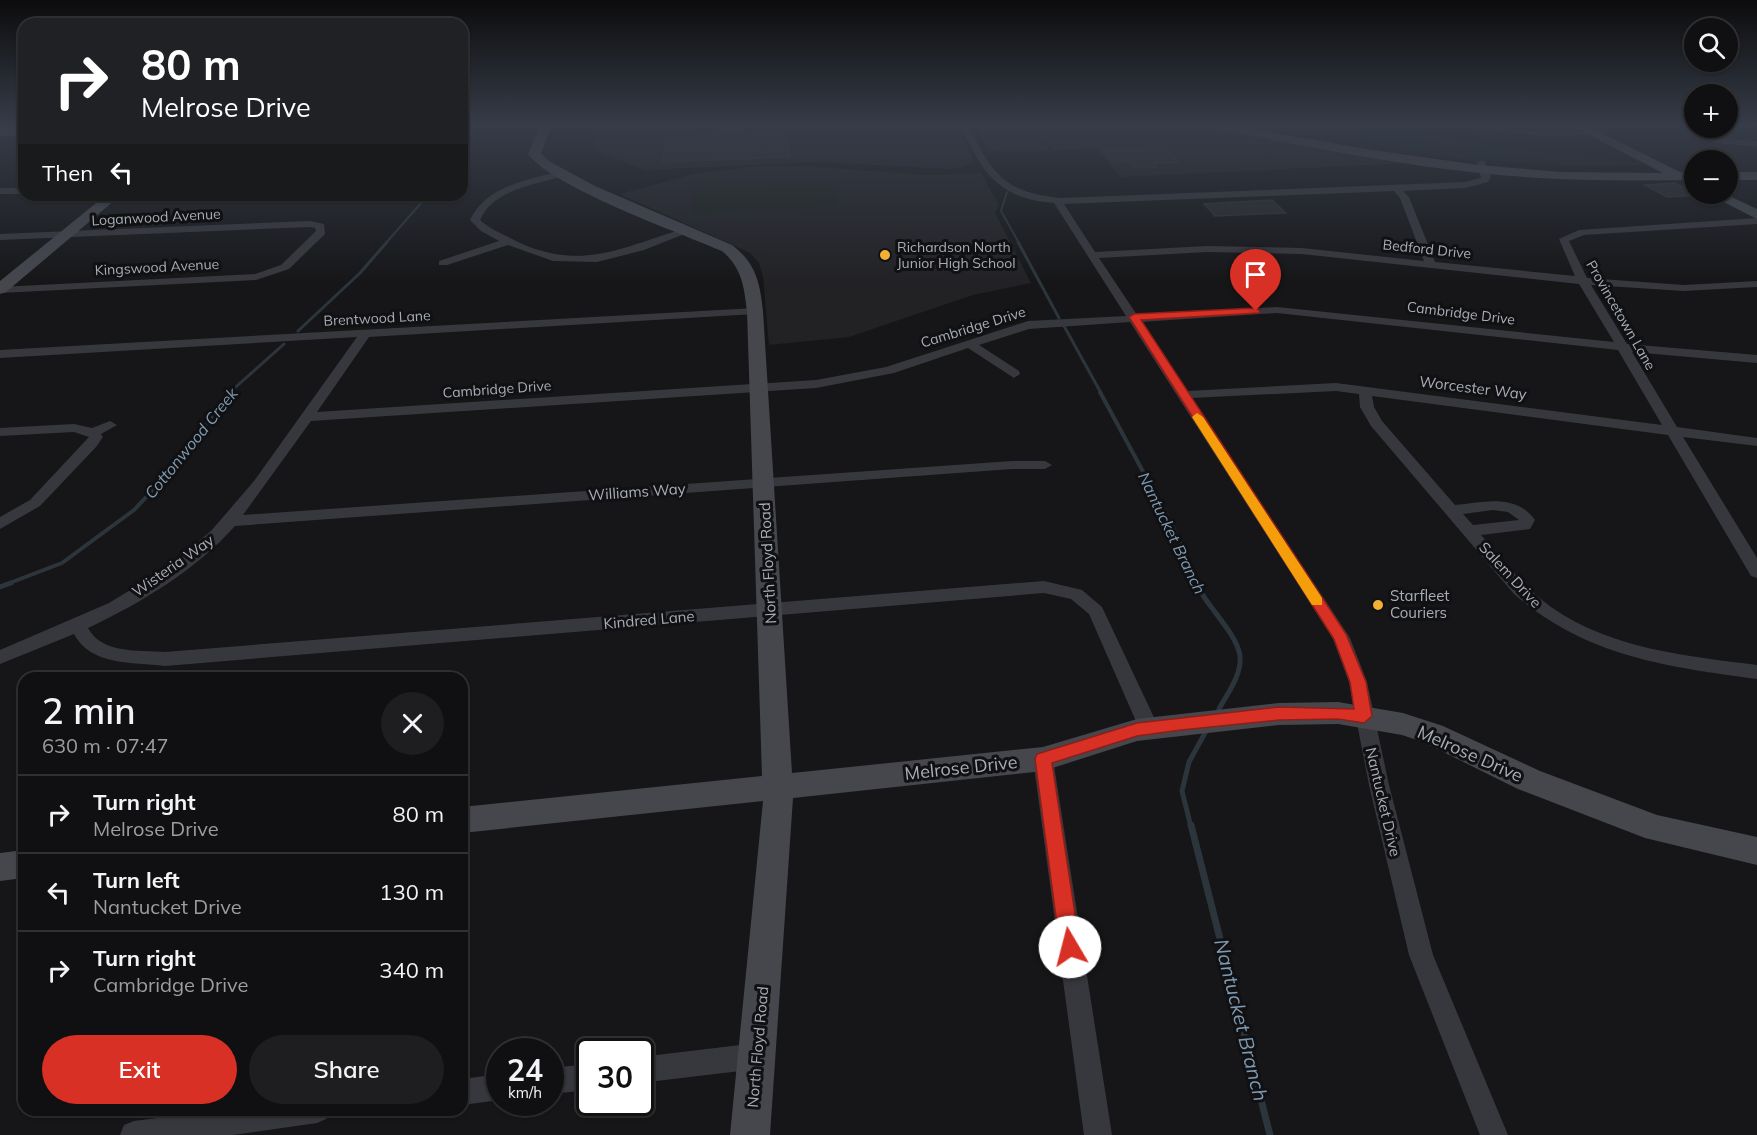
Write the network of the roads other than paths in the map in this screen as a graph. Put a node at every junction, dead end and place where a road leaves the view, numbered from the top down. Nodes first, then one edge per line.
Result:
1 (549, 178) edge
2 (569, 178) edge
3 (995, 178) edge
4 (1485, 178) edge
5 (1397, 189) junction
6 (0, 191) edge
7 (18, 191) edge
8 (107, 201) edge
9 (1057, 201) junction
10 (1736, 204) edge
11 (1757, 214) edge
12 (1757, 221) edge
13 (687, 231) junction
14 (66, 234) junction
15 (0, 237) edge
16 (508, 241) junction
17 (306, 248) joint
18 (1093, 255) junction
19 (443, 263) dead end
20 (1431, 265) junction
21 (1583, 280) junction
22 (1757, 284) edge
23 (0, 289) edge
24 (755, 311) junction
25 (1134, 317) junction
26 (365, 333) junction
27 (968, 343) junction
28 (1623, 348) junction
29 (0, 354) edge
30 (1757, 358) edge
31 (1014, 374) dead end
32 (759, 387) junction
33 (1365, 390) junction
34 (1183, 395) junction
35 (308, 417) junction
36 (110, 425) dead end
37 (1672, 430) junction
38 (0, 432) edge
39 (93, 432) junction
40 (1757, 442) edge
41 (1045, 465) dead end
42 (764, 483) junction
43 (1451, 510) junction
44 (230, 521) junction
45 (0, 524) edge
46 (1468, 531) junction
47 (1738, 539) junction
48 (1757, 542) edge
49 (1757, 572) edge
50 (771, 610) junction
51 (78, 626) junction
52 (0, 657) edge
53 (1757, 672) edge
54 (1364, 716) junction
55 (1149, 728) junction
56 (1043, 759) junction
57 (776, 789) junction
58 (468, 819) edge
59 (1757, 850) edge
60 (18, 865) edge
61 (0, 867) edge
62 (757, 1056) junction
63 (654, 1068) edge
64 (486, 1089) edge
65 (468, 1091) edge
66 (273, 1116) edge
67 (134, 1135) edge
68 (750, 1135) edge
69 (1098, 1135) edge
70 (1494, 1135) edge

1 - 16 street
2 - 13 street, North Floyd Road
3 - 9 street
4 - 5 street
5 - 9 street
5 - 20 street
6 - 7 street
8 - 14 street
9 - 18 street, Nantucket Drive
10 - 11 street
12 - 21 street, Provincetown Lane
13 - 16 street
13 - 24 street, North Floyd Road
14 - 15 street, Loganwood Avenue
14 - 17 street, Loganwood Avenue
14 - 23 street
16 - 19 street
17 - 23 street, Kingswood Avenue
18 - 20 street, Bedford Drive
18 - 25 street, Nantucket Drive
20 - 21 street, Bedford Drive
21 - 22 street, Bedford Drive
21 - 28 street, Provincetown Lane
24 - 26 street, Brentwood Lane
24 - 32 street, North Floyd Road
25 - 27 street, Cambridge Drive
25 - 28 street, Cambridge Drive
25 - 34 street, Nantucket Drive
26 - 29 street, Brentwood Lane
26 - 35 street, Wisteria Way
27 - 31 street
27 - 32 street, Cambridge Drive
28 - 30 street, Cambridge Drive
28 - 37 street, Provincetown Lane
32 - 35 street, Cambridge Drive
32 - 42 street, North Floyd Road
33 - 34 street, Worcester Way
33 - 37 street, Worcester Way
33 - 43 street, Salem Drive
34 - 54 street, Nantucket Drive
35 - 44 street, Wisteria Way
36 - 39 street
37 - 40 street, Worcester Way
37 - 47 street, Provincetown Lane
38 - 39 street
39 - 45 street
41 - 42 street, Williams Way
42 - 44 street, Williams Way
42 - 50 street, North Floyd Road
43 - 46 street, Salem Drive
43 - 46 street
44 - 51 street, Wisteria Way
46 - 53 street, Salem Drive
47 - 48 street
47 - 49 street, Provincetown Lane
50 - 51 street, Kindred Lane
50 - 55 street, Kindred Lane
50 - 57 street, North Floyd Road
51 - 52 street, Wisteria Way
54 - 55 street, Melrose Drive
54 - 59 street, Melrose Drive
54 - 70 street, Nantucket Drive
55 - 56 street, Melrose Drive
56 - 57 street, Melrose Drive
56 - 69 street
57 - 58 street, Melrose Drive
57 - 62 street, North Floyd Road
60 - 61 street
62 - 63 street
62 - 68 street, North Floyd Road
64 - 65 street
66 - 67 street

